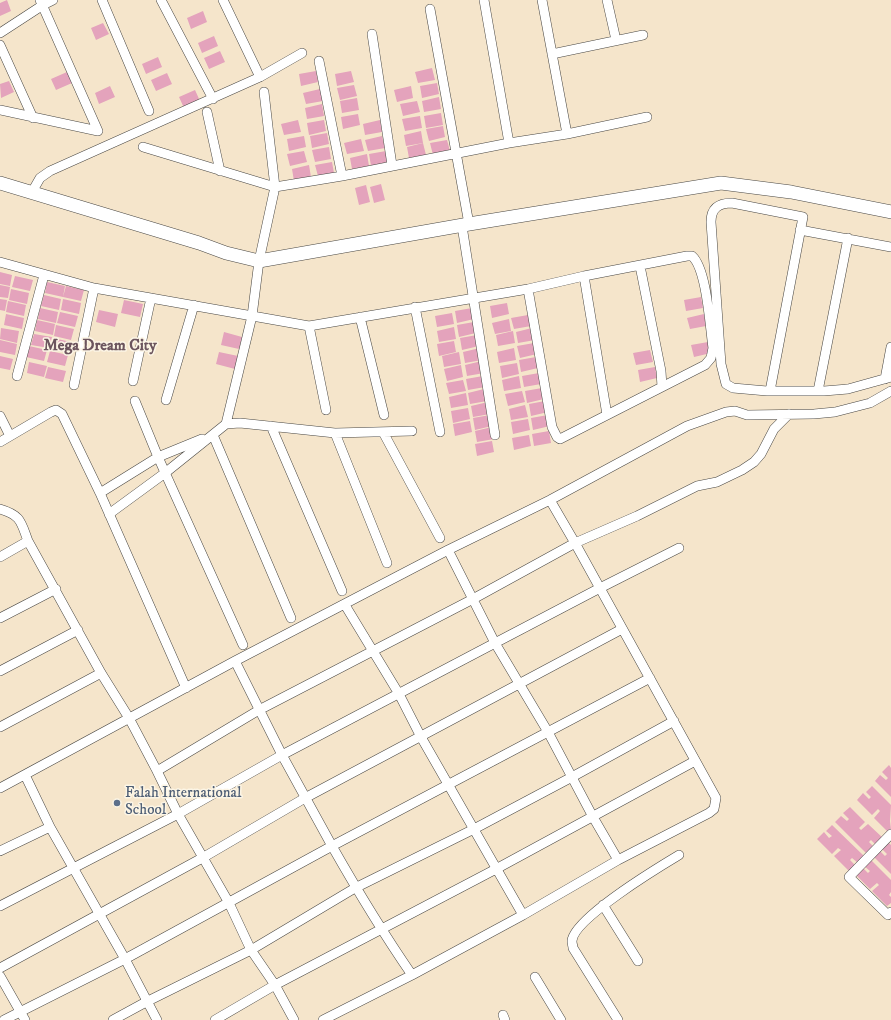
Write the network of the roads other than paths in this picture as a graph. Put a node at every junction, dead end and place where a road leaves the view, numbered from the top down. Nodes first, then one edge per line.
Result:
1 (53, 0) edge
2 (102, 0) edge
3 (161, 0) edge
4 (223, 0) edge
5 (484, 0) edge
6 (542, 0) edge
7 (607, 0) edge
8 (41, 3) edge
9 (430, 9) dead end
10 (0, 33) edge
11 (372, 34) dead end
12 (643, 35) dead end
13 (616, 40) junction
14 (0, 45) edge
15 (302, 53) dead end
16 (552, 54) junction
17 (319, 61) dead end
18 (260, 77) junction
19 (264, 92) dead end
20 (213, 99) junction
21 (0, 110) edge
22 (148, 111) dead end
23 (207, 112) dead end
24 (33, 118) junction
25 (647, 118) dead end
26 (567, 134) junction
27 (509, 143) junction
28 (143, 148) dead end
29 (457, 153) junction
30 (392, 165) junction
31 (220, 171) junction
32 (342, 176) junction
33 (0, 183) edge
34 (275, 187) junction
35 (32, 192) junction
36 (891, 212) edge
37 (466, 225) junction
38 (800, 230) junction
39 (848, 238) junction
40 (891, 247) edge
41 (260, 261) junction
42 (0, 262) edge
43 (640, 266) junction
44 (44, 275) junction
45 (584, 276) junction
46 (94, 288) junction
47 (528, 289) junction
48 (474, 297) junction
49 (151, 298) junction
50 (194, 305) junction
51 (415, 307) junction
52 (252, 316) junction
53 (360, 317) junction
54 (309, 326) junction
55 (891, 347) edge
56 (17, 376) dead end
57 (888, 378) edge
58 (133, 381) dead end
59 (74, 386) dead end
60 (662, 387) junction
61 (770, 390) junction
62 (818, 391) junction
63 (891, 392) edge
64 (166, 400) dead end
65 (135, 401) dead end
66 (326, 410) dead end
67 (789, 414) junction
68 (384, 415) dead end
69 (607, 415) junction
70 (0, 416) edge
71 (226, 424) junction
72 (271, 426) junction
73 (383, 432) junction
74 (412, 432) dead end
75 (440, 432) dead end
76 (335, 433) junction
77 (213, 435) junction
78 (495, 435) dead end
79 (10, 436) junction
80 (0, 442) edge
81 (158, 458) junction
82 (165, 473) junction
83 (100, 493) junction
84 (550, 500) junction
85 (0, 509) edge
86 (109, 514) junction
87 (440, 538) dead end
88 (28, 541) junction
89 (575, 544) junction
90 (679, 548) dead end
91 (448, 550) junction
92 (0, 557) edge
93 (387, 563) dead end
94 (600, 588) junction
95 (56, 589) junction
96 (342, 591) dead end
97 (473, 599) junction
98 (345, 605) junction
99 (0, 618) edge
100 (291, 618) dead end
101 (622, 629) junction
102 (78, 630) junction
103 (496, 643) junction
104 (243, 645) dead end
105 (372, 651) junction
106 (235, 661) junction
107 (0, 671) edge
108 (101, 673) junction
109 (650, 678) junction
110 (520, 684) junction
111 (186, 688) junction
112 (399, 694) junction
113 (259, 710) junction
114 (129, 718) junction
115 (674, 721) junction
116 (0, 727) edge
117 (548, 732) junction
118 (421, 737) junction
119 (282, 756) junction
120 (695, 762) junction
121 (157, 771) junction
122 (25, 775) junction
123 (572, 777) junction
124 (448, 785) junction
125 (0, 788) edge
126 (306, 798) junction
127 (178, 814) junction
128 (593, 817) junction
129 (50, 827) junction
130 (474, 829) junction
131 (891, 834) edge
132 (332, 846) junction
133 (0, 851) edge
134 (679, 855) dead end
135 (204, 858) junction
136 (618, 860) junction
137 (74, 869) junction
138 (496, 869) junction
139 (355, 888) junction
140 (229, 903) junction
141 (603, 905) junction
142 (0, 906) edge
143 (891, 912) edge
144 (100, 914) junction
145 (523, 915) junction
146 (381, 930) junction
147 (251, 950) junction
148 (125, 959) junction
149 (638, 961) dead end
150 (0, 968) edge
151 (412, 975) junction
152 (0, 976) edge
153 (534, 977) dead end
154 (275, 985) junction
155 (146, 1002) junction
156 (20, 1011) junction
157 (4, 1020) edge
158 (24, 1020) edge
159 (113, 1020) edge
160 (156, 1020) edge
161 (215, 1020) edge
162 (294, 1020) edge
163 (323, 1020) edge
164 (561, 1020) edge
165 (618, 1020) edge

1 - 8 street
2 - 22 street
3 - 20 street
4 - 18 street
5 - 27 street
6 - 16 street
7 - 13 street
8 - 10 street
8 - 24 street
9 - 29 street
11 - 30 street
12 - 13 street
13 - 16 street
14 - 24 street
15 - 18 street
16 - 26 street
17 - 32 street
18 - 20 street
19 - 34 street
20 - 35 street
21 - 24 street
23 - 31 street
25 - 26 street
26 - 27 street
27 - 29 street
28 - 31 street
29 - 30 street
29 - 37 street
30 - 32 street
31 - 34 street
32 - 34 street
33 - 35 main road
34 - 41 street
35 - 41 main road
36 - 37 main road
37 - 41 main road
37 - 48 street
38 - 39 street
38 - 61 street
38 - 61 street
39 - 40 street
39 - 62 street
41 - 52 street
42 - 44 street
43 - 45 street
43 - 60 street
43 - 60 street
44 - 46 street
44 - 56 street
45 - 47 street
45 - 69 street
46 - 49 street
46 - 59 street
47 - 48 street
47 - 69 street
48 - 51 street
48 - 78 street
49 - 50 street
49 - 58 street
50 - 52 street
50 - 64 street
51 - 53 street
51 - 75 street
52 - 54 street
52 - 71 street
53 - 54 street
53 - 68 street
54 - 66 street
55 - 57 street
57 - 62 street
60 - 69 street
61 - 62 street
63 - 67 street
65 - 81 street
67 - 84 street
67 - 89 street
70 - 79 street
71 - 72 street
71 - 77 street
72 - 76 street
72 - 96 street
73 - 74 street
73 - 76 street
73 - 87 street
76 - 93 street
77 - 81 street
77 - 82 street
77 - 100 street
79 - 80 street
79 - 83 street
81 - 82 street
81 - 83 street
82 - 86 street
82 - 104 street
83 - 86 street
84 - 89 street
84 - 91 street
85 - 88 street
86 - 111 street
88 - 92 street
88 - 95 street
89 - 94 street
89 - 97 street
90 - 94 street
91 - 97 street
91 - 98 street
94 - 101 street
94 - 103 street
95 - 99 street
95 - 102 street
97 - 103 street
97 - 105 street
98 - 105 street
98 - 106 street
101 - 109 street
101 - 110 street
102 - 107 street
102 - 108 street
103 - 110 street
103 - 112 street
105 - 112 street
105 - 113 street
106 - 111 street
106 - 113 street
108 - 114 street
108 - 116 street
109 - 115 street
109 - 117 street
110 - 117 street
110 - 118 street
111 - 114 street
112 - 118 street
112 - 119 street
113 - 119 street
113 - 121 street
114 - 121 street
114 - 122 street
115 - 120 street
115 - 123 street
117 - 123 street
117 - 124 street
118 - 124 street
118 - 126 street
119 - 126 street
119 - 127 street
120 - 128 street
120 - 136 street
121 - 127 street
122 - 125 street
122 - 129 street
123 - 128 street
123 - 130 street
124 - 130 street
124 - 132 street
126 - 132 street
126 - 135 street
127 - 135 street
127 - 137 street
128 - 136 street
128 - 138 street
129 - 133 street
129 - 137 street
130 - 138 street
130 - 139 street
131 - 143 street
132 - 139 street
132 - 140 street
134 - 141 street
135 - 140 street
135 - 144 street
136 - 145 street
137 - 142 street
137 - 144 street
138 - 145 street
138 - 146 street
139 - 146 street
139 - 147 street
140 - 147 street
140 - 148 street
141 - 149 street
141 - 165 street
144 - 148 street
144 - 150 street
145 - 151 street
146 - 151 street
146 - 154 street
147 - 154 street
147 - 155 street
148 - 155 street
148 - 156 street
151 - 163 street
152 - 156 street
153 - 164 street
154 - 161 street
154 - 162 street
155 - 159 street
155 - 160 street
156 - 157 street
156 - 158 street

